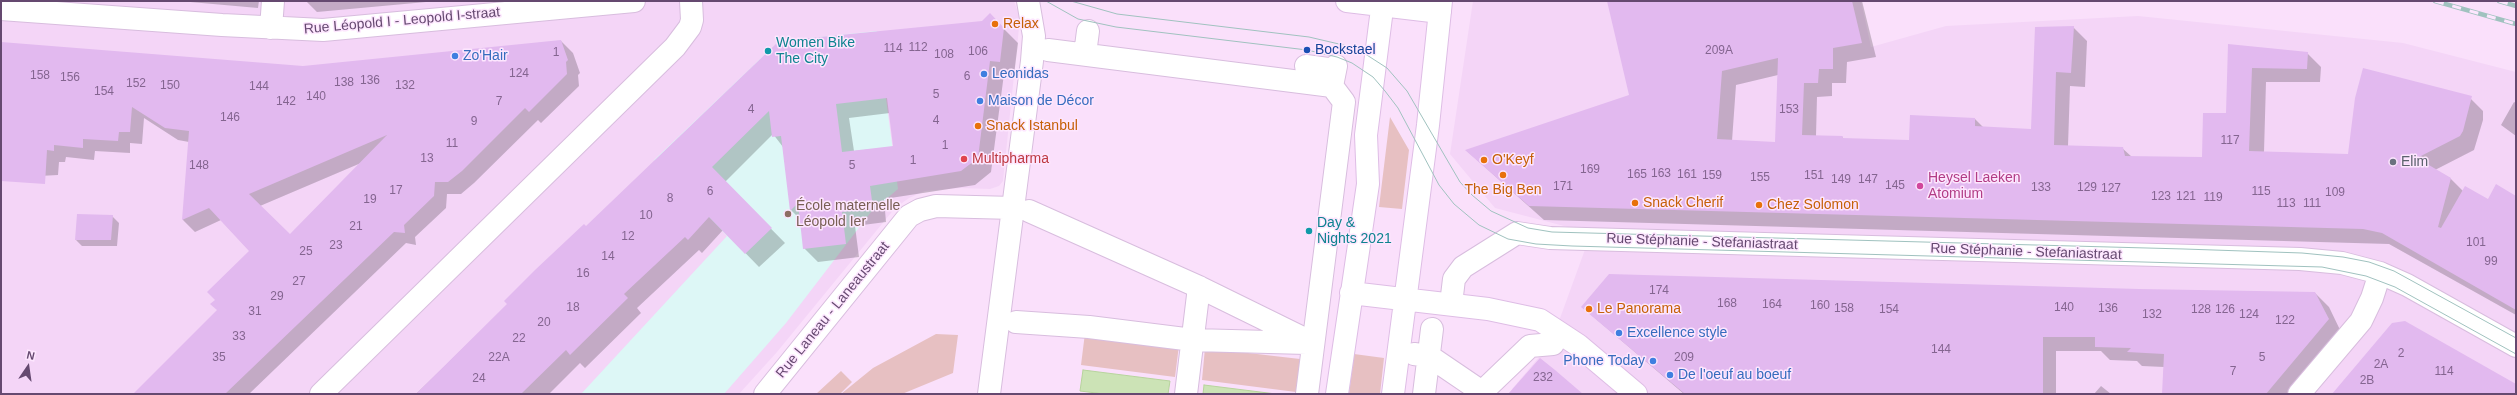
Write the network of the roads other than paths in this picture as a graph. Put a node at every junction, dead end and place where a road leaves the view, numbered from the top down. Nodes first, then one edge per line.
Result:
1 (272, 1) edge
2 (634, 1) edge
3 (691, 1) edge
4 (1028, 1) edge
5 (1347, 1) edge
6 (1382, 3) edge
7 (1440, 6) edge
8 (1, 9) edge
9 (271, 28) junction
10 (1086, 42) junction
11 (1124, 44) dead end
12 (1048, 50) dead end
13 (1306, 66) dead end
14 (1334, 74) junction
15 (1021, 210) junction
16 (2380, 273) junction
17 (1199, 288) junction
18 (1351, 292) junction
19 (1406, 298) junction
20 (1451, 304) junction
21 (1016, 322) dead end
22 (1432, 329) dead end
23 (1193, 340) junction
24 (1320, 343) junction
25 (1553, 344) dead end
26 (2516, 346) edge
27 (1421, 355) junction
28 (1482, 393) edge
29 (321, 394) edge
30 (765, 394) edge
31 (989, 394) edge
32 (1186, 394) edge
33 (1307, 394) edge
34 (1337, 394) edge
35 (1393, 394) edge
36 (1424, 394) edge
37 (1636, 394) edge
38 (2299, 394) edge

1 - 9 street
2 - 9 street, Rue Léopold I - Leopold I-straat
3 - 29 street
4 - 15 street
5 - 6 street
6 - 7 street
6 - 18 street
7 - 19 street
8 - 9 street, Rue Léopold I - Leopold I-straat
10 - 11 street
10 - 12 street
10 - 14 street
13 - 14 street
14 - 24 street
15 - 17 street
15 - 30 street, Rue Laneau - Laneaustraat
15 - 31 street
16 - 20 street, Rue Stéphanie - Stefaniastraat
16 - 26 street, Rue Stéphanie - Stefaniastraat
16 - 38 street
17 - 23 street
17 - 24 street
18 - 19 street
18 - 34 street
19 - 20 street
19 - 35 street
20 - 37 street
21 - 23 street
22 - 27 street
23 - 24 street
23 - 32 street
24 - 33 street
25 - 28 street
27 - 28 street
27 - 36 street

